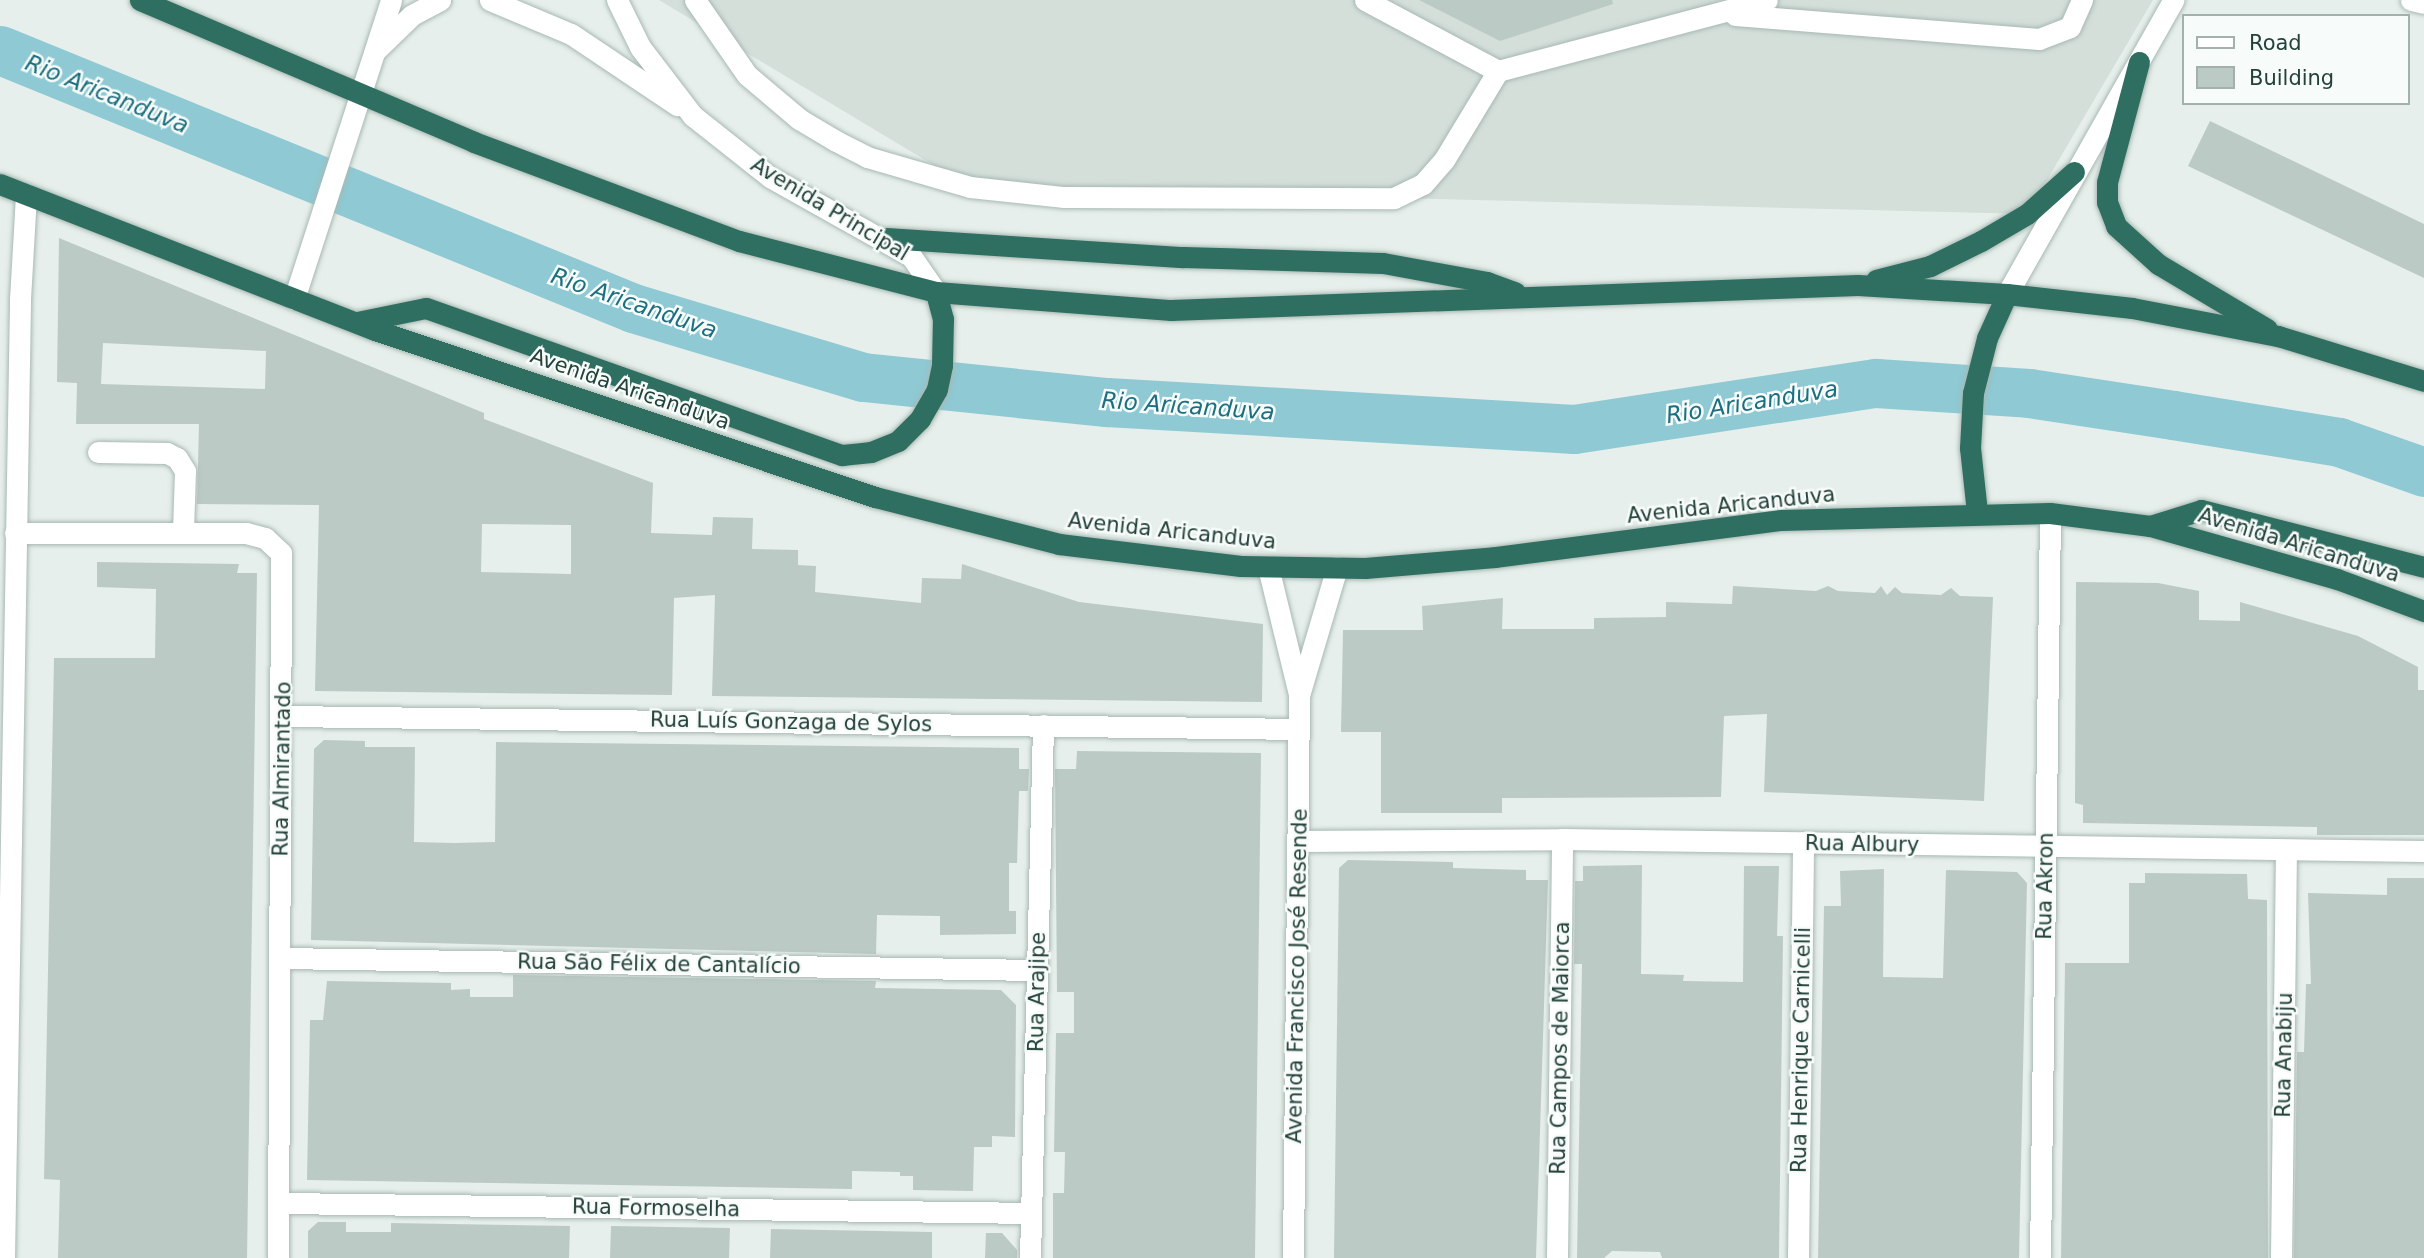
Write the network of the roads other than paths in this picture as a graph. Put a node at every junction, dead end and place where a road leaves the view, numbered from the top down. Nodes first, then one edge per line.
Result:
1 (178, 0) edge
2 (391, 0) edge
3 (440, 0) edge
4 (490, 0) edge
5 (617, 0) edge
6 (695, 0) edge
7 (1365, 0) edge
8 (1767, 0) edge
9 (2082, 0) edge
10 (2173, 0) edge
11 (2411, 0) edge
12 (142, 1) edge
13 (2424, 3) edge
14 (1725, 15) junction
15 (370, 55) junction
16 (2139, 62) junction
17 (1497, 71) junction
18 (359, 94) junction
19 (693, 116) junction
20 (2074, 172) junction
21 (0, 184) edge
22 (26, 194) junction
23 (886, 239) junction
24 (1858, 285) junction
25 (936, 292) junction
26 (2007, 294) junction
27 (1524, 296) junction
28 (294, 299) junction
29 (357, 322) junction
30 (2278, 336) junction
31 (9, 369) edge
32 (2424, 381) edge
33 (98, 452) dead end
34 (1977, 512) junction
35 (2050, 513) junction
36 (2150, 526) junction
37 (15, 533) junction
38 (183, 533) junction
39 (1268, 567) junction
40 (1337, 567) junction
41 (2424, 567) edge
42 (2424, 611) edge
43 (7, 641) edge
44 (1300, 694) junction
45 (283, 716) junction
46 (1043, 725) junction
47 (1299, 729) junction
48 (1562, 839) junction
49 (1299, 841) junction
50 (1803, 842) junction
51 (2045, 848) junction
52 (2286, 851) junction
53 (2424, 851) edge
54 (5, 906) edge
55 (281, 958) junction
56 (1037, 970) junction
57 (3, 1173) edge
58 (281, 1203) junction
59 (1031, 1213) junction
60 (4, 1258) edge
61 (278, 1258) edge
62 (1030, 1258) edge
63 (1293, 1258) edge
64 (1557, 1258) edge
65 (1798, 1258) edge
66 (2040, 1258) edge
67 (2281, 1258) edge

1 - 12 highway
2 - 15 street
3 - 15 street
4 - 19 street
5 - 19 street, Avenida Principal
6 - 17 street
7 - 17 street
8 - 14 street
9 - 14 street
10 - 16 street
11 - 13 street
12 - 18 highway
14 - 17 street
15 - 18 street
16 - 20 street
16 - 30 highway
18 - 25 highway
18 - 28 street
19 - 23 street, Avenida Principal
20 - 24 highway
20 - 26 street
21 - 22 highway, Avenida Aricanduva
22 - 28 highway, Avenida Aricanduva
22 - 31 street
23 - 25 street, Avenida Principal
23 - 27 highway
24 - 26 highway
24 - 27 highway
25 - 27 highway
25 - 29 highway
26 - 30 highway
26 - 34 highway
28 - 29 highway, Avenida Aricanduva
29 - 39 highway, Avenida Aricanduva
30 - 32 highway
31 - 37 street
33 - 38 street
34 - 35 highway, Avenida Aricanduva
34 - 40 highway, Avenida Aricanduva
35 - 36 highway, Avenida Aricanduva
35 - 51 street, Rua Akron
36 - 41 highway
36 - 42 highway, Avenida Aricanduva
37 - 38 street, Rua Almirantado
37 - 43 street
38 - 45 street, Rua Almirantado
39 - 40 highway, Avenida Aricanduva
39 - 44 street, Avenida Francisco José Resende
40 - 44 street, Avenida Francisco José Resende
43 - 54 street
44 - 47 street, Avenida Francisco José Resende
45 - 46 street, Rua Luís Gonzaga de Sylos
45 - 55 street, Rua Almirantado
46 - 47 street, Rua Luís Gonzaga de Sylos
46 - 56 street, Rua Arajipe
47 - 49 street, Avenida Francisco José Resende
48 - 49 street, Rua Albury
48 - 50 street, Rua Albury
48 - 64 street, Rua Campos de Maiorca
49 - 63 street, Avenida Francisco José Resende
50 - 51 street, Rua Albury
50 - 65 street, Rua Henrique Carnicelli
51 - 52 street, Rua Albury
51 - 66 street, Rua Akron
52 - 53 street, Rua Albury
52 - 67 street, Rua Anabiju
54 - 57 street
55 - 56 street, Rua São Félix de Cantalício
55 - 58 street, Rua Almirantado
56 - 59 street, Rua Arajipe
57 - 60 street
58 - 59 street, Rua Formoselha
58 - 61 street, Rua Almirantado
59 - 62 street, Rua Arajipe

